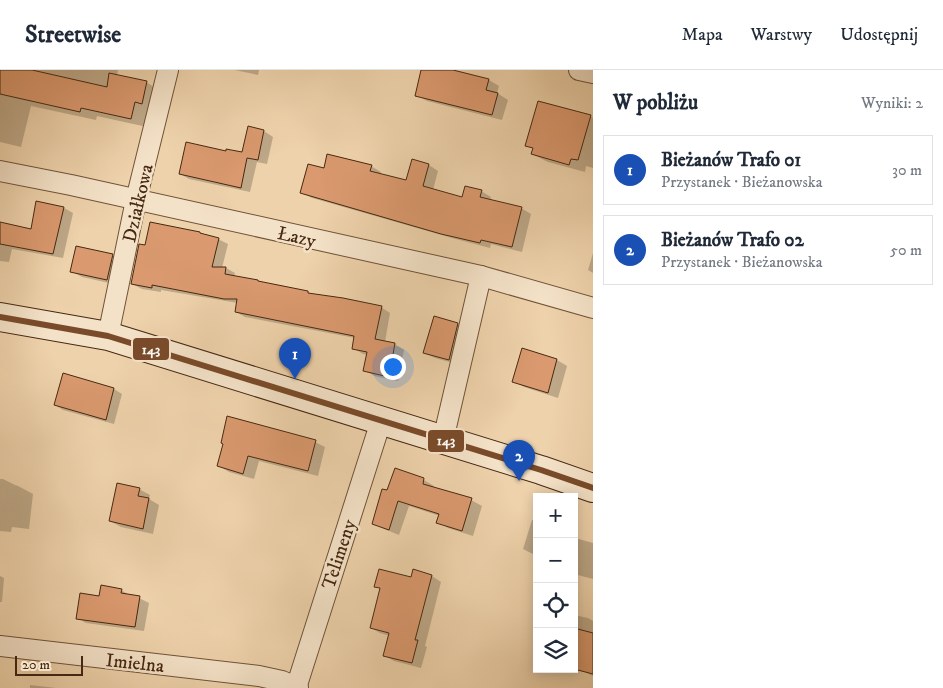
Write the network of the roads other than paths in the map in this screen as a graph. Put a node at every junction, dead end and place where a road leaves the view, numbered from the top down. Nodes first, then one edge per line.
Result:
1 (168, 70) edge
2 (579, 70) edge
3 (593, 74) edge
4 (0, 171) edge
5 (136, 200) junction
6 (481, 276) junction
7 (593, 308) edge
8 (0, 317) edge
9 (108, 336) junction
10 (380, 421) junction
11 (443, 440) junction
12 (593, 488) edge
13 (0, 646) edge
14 (297, 688) edge

1 - 5 street, Działkowa
2 - 3 street
4 - 5 street, Łazy
5 - 6 street, Łazy
5 - 9 street, Działkowa
6 - 7 street, Łazy
6 - 11 street
8 - 9 street
9 - 10 street
10 - 11 street
10 - 14 street, Telimeny
11 - 12 street
13 - 14 street, Imielna

